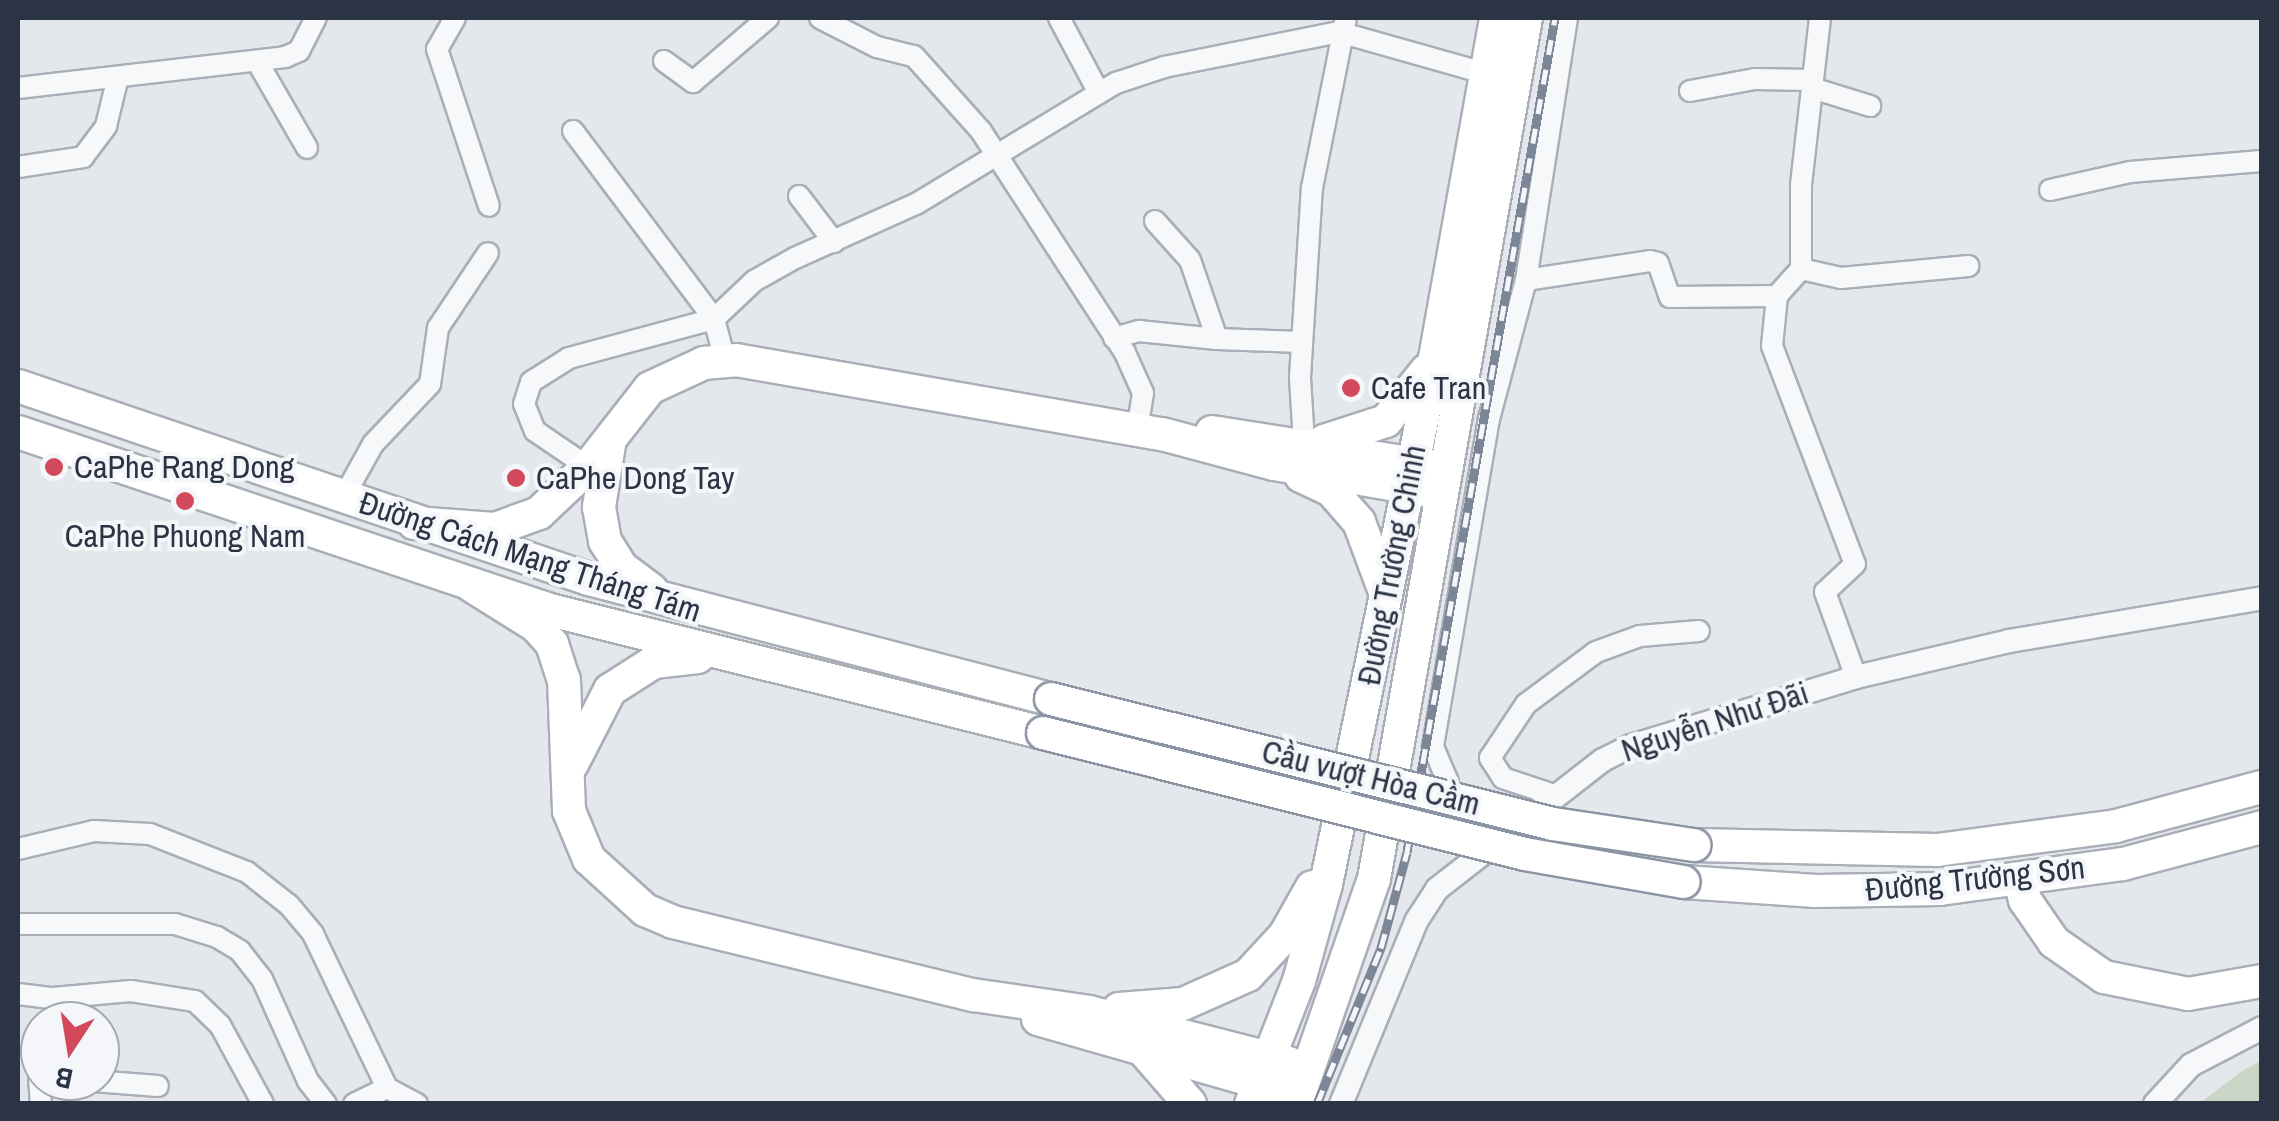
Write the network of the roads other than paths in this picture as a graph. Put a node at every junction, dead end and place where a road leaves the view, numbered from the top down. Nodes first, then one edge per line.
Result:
1 (316, 18) edge
2 (454, 18) edge
3 (768, 18) edge
4 (820, 18) edge
5 (1059, 18) edge
6 (1496, 18) edge
7 (1526, 18) edge
8 (1567, 18) edge
9 (1820, 18) edge
10 (1342, 25) edge
11 (664, 61) dead end
12 (258, 63) junction
13 (1487, 74) junction
14 (117, 81) junction
15 (1811, 84) junction
16 (18, 88) edge
17 (1690, 91) dead end
18 (1099, 93) junction
19 (1870, 106) dead end
20 (573, 131) dead end
21 (307, 148) dead end
22 (997, 155) junction
23 (2262, 161) edge
24 (18, 168) edge
25 (2050, 190) dead end
26 (799, 196) dead end
27 (489, 206) dead end
28 (1156, 221) dead end
29 (834, 242) junction
30 (488, 253) dead end
31 (1968, 266) dead end
32 (1801, 269) junction
33 (1526, 280) junction
34 (1777, 296) junction
35 (714, 319) junction
36 (1114, 338) junction
37 (1217, 339) junction
38 (1302, 342) junction
39 (1434, 358) junction
40 (725, 360) junction
41 (18, 386) edge
42 (616, 427) junction
43 (1150, 431) junction
44 (18, 432) edge
45 (1307, 444) junction
46 (1274, 464) junction
47 (588, 467) junction
48 (1410, 475) junction
49 (1447, 482) junction
50 (342, 498) junction
51 (414, 524) junction
52 (472, 586) junction
53 (1386, 596) junction
54 (2262, 598) edge
55 (688, 609) junction
56 (1699, 632) dead end
57 (726, 657) junction
58 (1856, 677) junction
59 (1052, 699) joint
60 (1043, 733) joint
61 (1448, 782) dead end
62 (566, 783) junction
63 (2262, 787) edge
64 (1554, 795) junction
65 (2262, 827) edge
66 (1694, 844) joint
67 (18, 849) edge
68 (1328, 871) junction
69 (2020, 880) junction
70 (1684, 882) joint
71 (18, 924) edge
72 (2262, 981) edge
73 (18, 994) edge
74 (973, 995) junction
75 (1105, 1016) junction
76 (2262, 1028) edge
77 (1144, 1051) junction
78 (1260, 1081) edge
79 (120, 1083) edge
80 (158, 1086) dead end
81 (388, 1088) junction
82 (1302, 1088) edge
83 (1343, 1103) edge
84 (263, 1104) edge
85 (326, 1104) edge
86 (354, 1104) edge
87 (417, 1104) edge
88 (1190, 1104) edge
89 (2155, 1104) edge

1 - 12 street
2 - 27 street
3 - 11 street
4 - 22 street
5 - 18 street
6 - 13 highway, Đường Trường Chinh
7 - 49 highway, Đường Trường Chinh
8 - 33 street
9 - 15 street
10 - 13 street
10 - 18 street
10 - 38 street
12 - 14 street
12 - 21 street
13 - 39 highway, Đường Trường Chinh
14 - 16 street
14 - 24 street
15 - 17 street
15 - 19 street
15 - 32 street
18 - 22 street
20 - 35 street
22 - 29 street
22 - 36 street
23 - 25 street
26 - 29 street
28 - 37 street
29 - 35 street
30 - 50 street
31 - 32 street
32 - 34 street
33 - 34 street
33 - 61 street
34 - 58 street
35 - 40 street
35 - 47 street
36 - 37 street
36 - 43 street
37 - 38 street
38 - 45 street
39 - 45 highway
39 - 48 highway, Đường Trường Chinh
40 - 42 highway
40 - 43 highway
41 - 50 highway, Đường Cách Mạng Tháng Tám
42 - 47 highway
42 - 55 highway
43 - 45 highway
43 - 46 highway
44 - 52 highway, Đường Cách Mạng Tháng Tám
45 - 48 highway
46 - 48 highway
46 - 53 highway
47 - 51 highway
48 - 49 highway
48 - 53 highway, Đường Trường Chinh
49 - 82 highway, Đường Trường Chinh
50 - 51 highway, Đường Cách Mạng Tháng Tám
51 - 55 highway, Đường Cách Mạng Tháng Tám
52 - 57 highway, Đường Cách Mạng Tháng Tám
52 - 62 highway
53 - 68 highway, Đường Trường Chinh
54 - 58 street, Nguyễn Như Đãi
55 - 59 highway, Đường Cách Mạng Tháng Tám
56 - 64 street
57 - 60 highway, Đường Cách Mạng Tháng Tám
57 - 62 highway
58 - 64 street, Nguyễn Như Đãi
59 - 66 highway, Cầu vượt Hòa Cầm, bridge
60 - 70 highway, Cầu vượt Hòa Cầm, bridge
62 - 74 highway
63 - 66 highway, Đường Trường Sơn
64 - 83 street, Nguyễn Như Đãi
65 - 69 highway, Đường Trường Sơn
67 - 81 street
68 - 75 highway
68 - 78 highway, Đường Trường Chinh
69 - 70 highway, Đường Trường Sơn
69 - 72 highway
71 - 85 street
73 - 84 street
74 - 75 highway
74 - 77 highway
75 - 78 highway
76 - 89 street
77 - 78 highway
77 - 88 highway
78 - 82 highway
79 - 80 street
81 - 86 street
81 - 87 street

